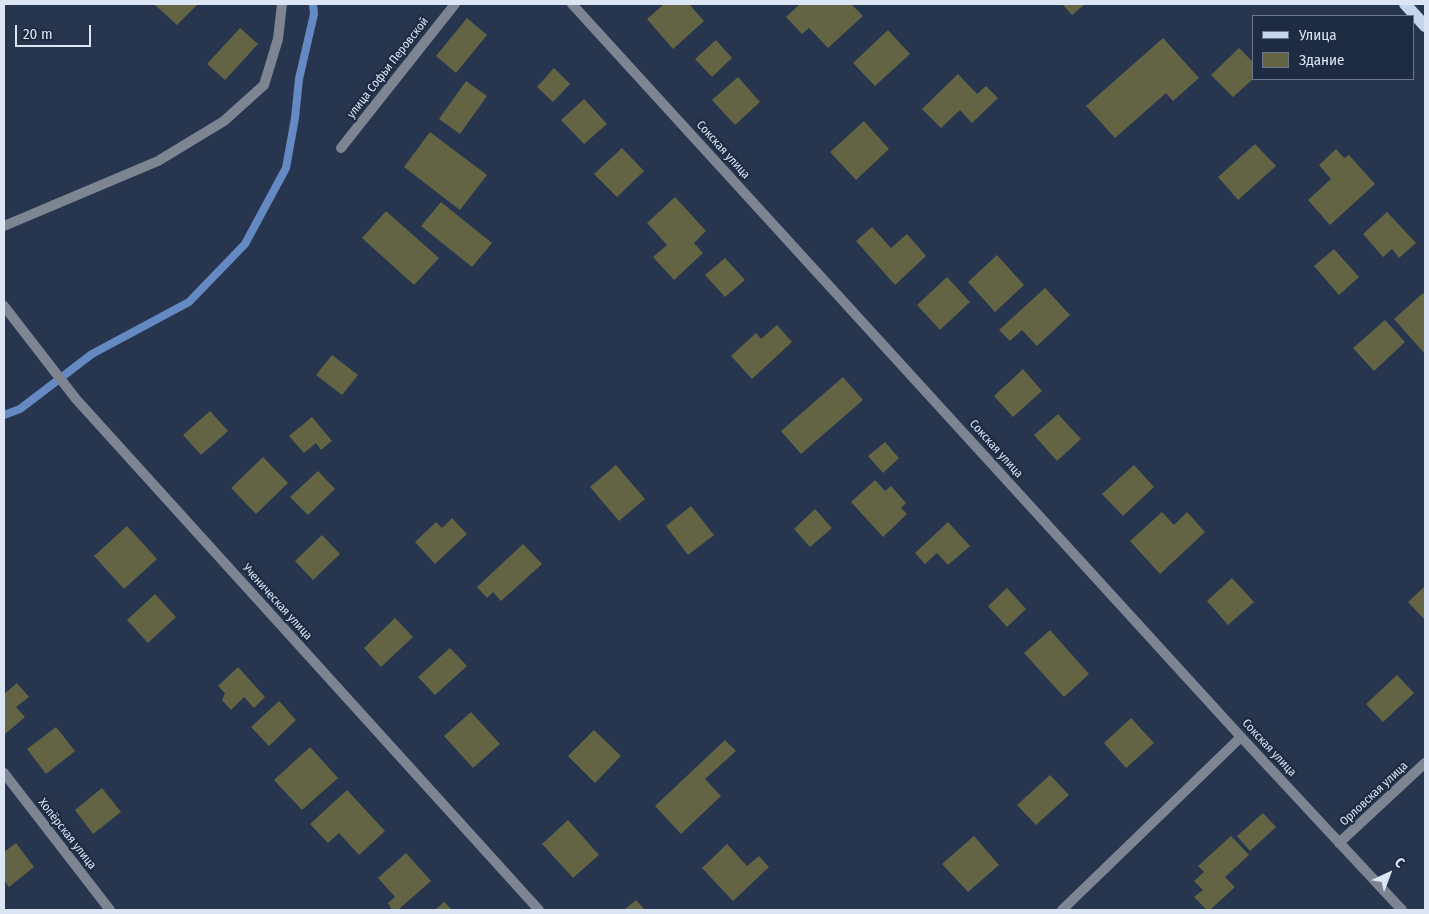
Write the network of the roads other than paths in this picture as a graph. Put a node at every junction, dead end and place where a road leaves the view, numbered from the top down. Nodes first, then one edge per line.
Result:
1 (282, 4) edge
2 (455, 4) edge
3 (572, 4) edge
4 (1405, 4) edge
5 (1425, 26) edge
6 (341, 148) dead end
7 (4, 226) edge
8 (4, 306) edge
9 (1241, 737) junction
10 (1425, 763) edge
11 (4, 773) edge
12 (1339, 843) junction
13 (110, 910) edge
14 (539, 910) edge
15 (1062, 910) edge
16 (1402, 910) edge

1 - 7 street
2 - 6 street, улица Софьи Перовской
3 - 9 street, Сокская улица
4 - 5 main road
8 - 14 street, Ученическая улица
9 - 12 street, Сокская улица
9 - 15 street
10 - 12 street, Орловская улица
11 - 13 street, Хопёрская улица
12 - 16 street, Сокская улица

